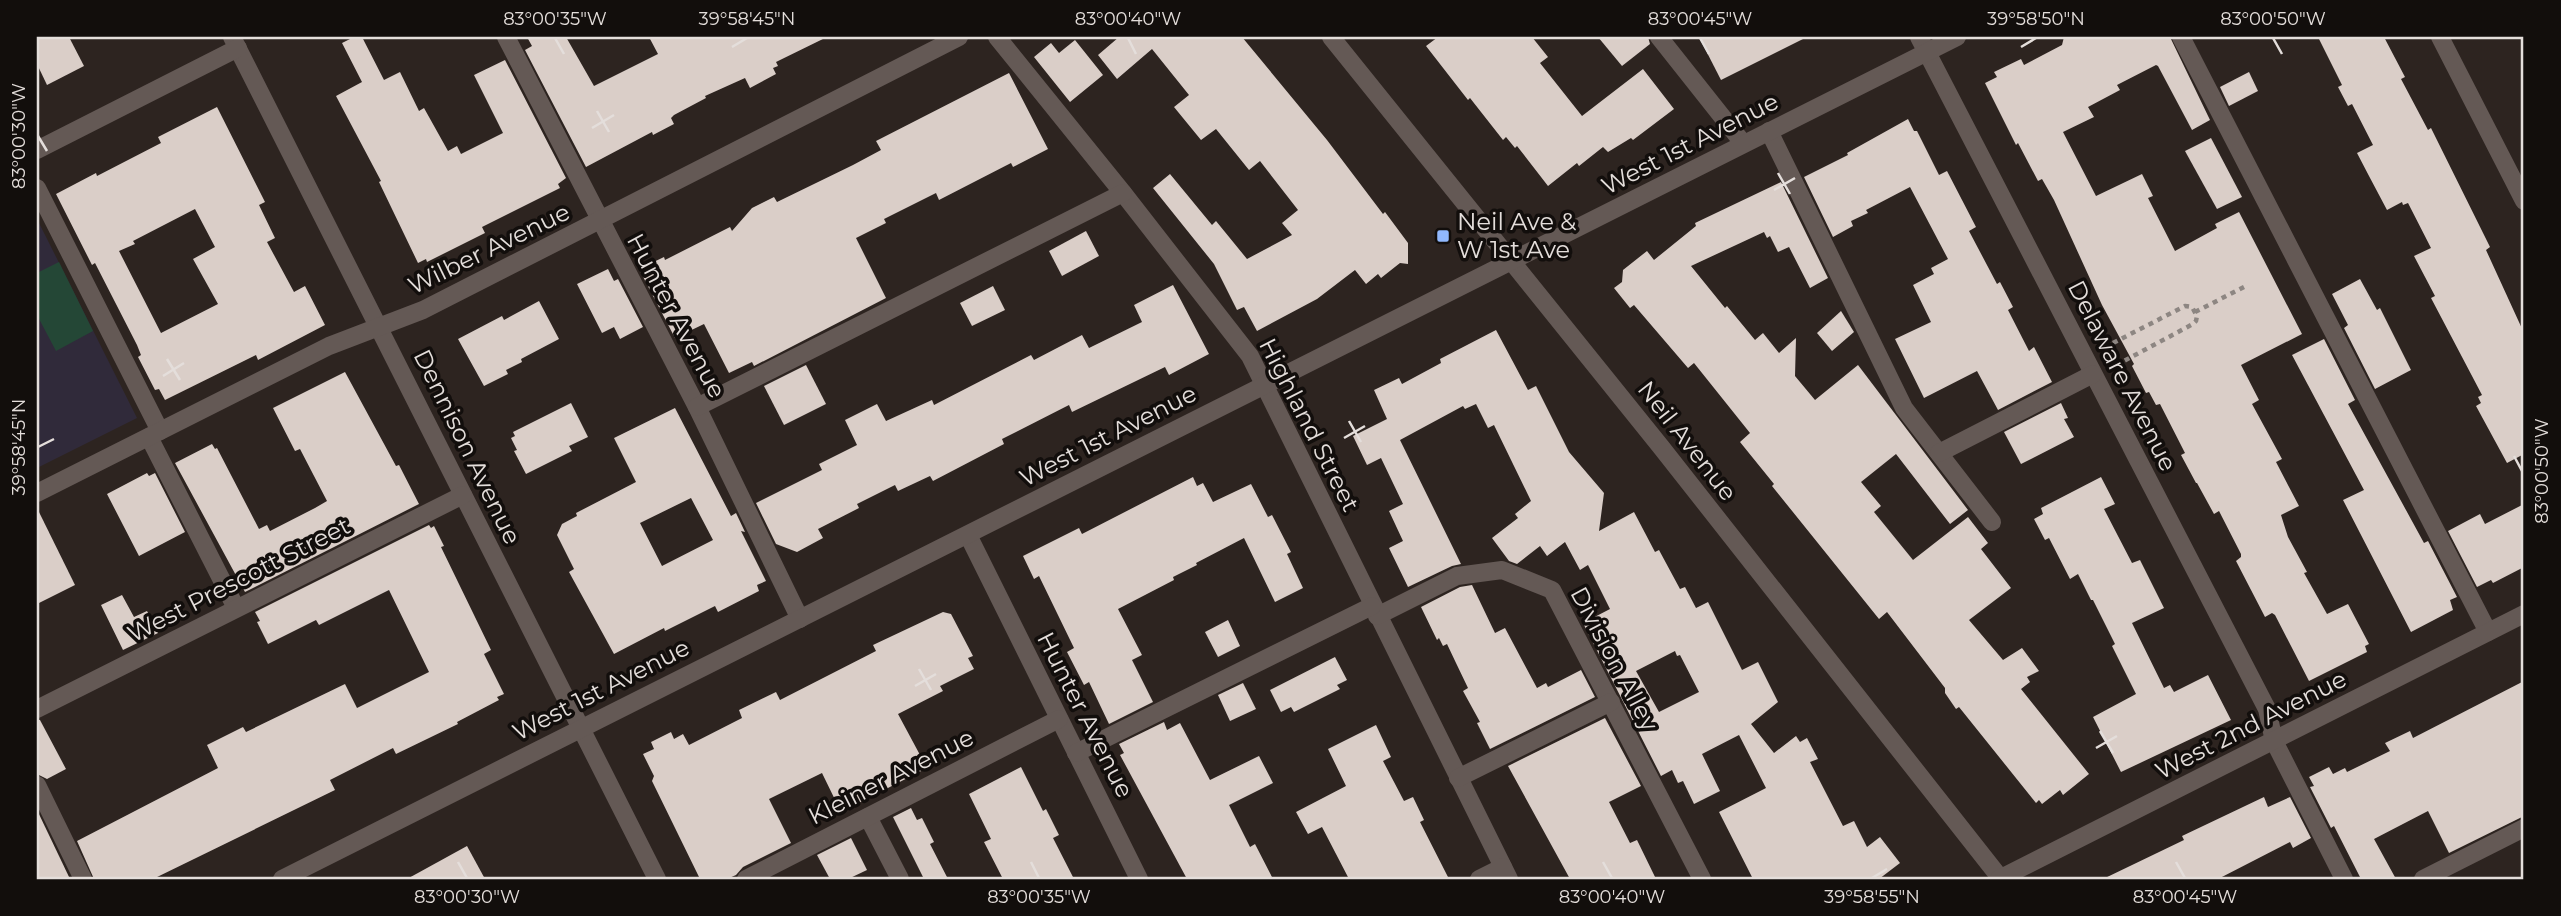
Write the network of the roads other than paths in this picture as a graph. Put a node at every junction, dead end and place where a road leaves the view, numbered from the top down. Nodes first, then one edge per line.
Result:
1 (506, 37) edge
2 (959, 37) edge
3 (997, 37) edge
4 (1331, 37) edge
5 (1659, 37) edge
6 (1957, 37) edge
7 (2181, 37) edge
8 (2440, 37) edge
9 (235, 43) edge
10 (1923, 44) edge
11 (1769, 131) junction
12 (1744, 143) junction
13 (37, 150) edge
14 (37, 188) edge
15 (1123, 193) junction
16 (2524, 201) edge
17 (599, 221) junction
18 (1512, 262) junction
19 (379, 326) junction
20 (2093, 373) junction
21 (1265, 383) junction
22 (697, 407) junction
23 (154, 434) junction
24 (1939, 453) junction
25 (37, 494) edge
26 (463, 495) junction
27 (1992, 522) dead end
28 (968, 536) junction
29 (236, 608) junction
30 (1375, 611) junction
31 (2524, 614) edge
32 (800, 619) junction
33 (2488, 632) junction
34 (1611, 702) junction
35 (37, 709) edge
36 (1059, 719) junction
37 (579, 729) junction
38 (2274, 741) junction
39 (1076, 752) junction
40 (1458, 778) junction
41 (37, 785) edge
42 (868, 817) junction
43 (2524, 828) edge
44 (1506, 873) edge
45 (83, 879) edge
46 (282, 879) edge
47 (657, 879) edge
48 (746, 879) edge
49 (900, 879) edge
50 (1139, 879) edge
51 (1479, 879) edge
52 (1702, 879) edge
53 (2000, 879) edge
54 (2344, 879) edge
55 (2423, 879) edge

1 - 17 street, Hunter Avenue
2 - 17 street, Wilber Avenue
3 - 15 street, Highland Street
4 - 18 street, Neil Avenue
5 - 12 street
6 - 10 street, West 1st Avenue
7 - 33 street
8 - 16 street
9 - 13 street
9 - 19 street, Dennison Avenue
10 - 11 street, West 1st Avenue
10 - 20 street, Delaware Avenue
11 - 12 street, West 1st Avenue
11 - 24 street
12 - 18 street, West 1st Avenue
14 - 23 street
15 - 21 street, Highland Street
15 - 22 street
17 - 19 street, Wilber Avenue
17 - 22 street, Hunter Avenue
18 - 21 street, West 1st Avenue
18 - 53 street, Neil Avenue
19 - 23 street, Wilber Avenue
19 - 26 street, Dennison Avenue
20 - 24 street
20 - 38 street, Delaware Avenue
21 - 28 street, West 1st Avenue
21 - 30 street, Highland Street
22 - 32 street, Hunter Avenue
23 - 25 street, Wilber Avenue
23 - 29 street
24 - 27 street
26 - 29 street, West Prescott Street
26 - 37 street, Dennison Avenue
28 - 32 street, West 1st Avenue
28 - 36 street, Hunter Avenue
29 - 35 street, West Prescott Street
30 - 34 street, Division Alley
30 - 39 street, Division Alley
30 - 40 street, Highland Street
31 - 33 street, West 2nd Avenue
32 - 37 street, West 1st Avenue
33 - 38 street, West 2nd Avenue
34 - 40 street
34 - 52 street, Division Alley
36 - 39 street, Hunter Avenue
36 - 42 street, Kleiner Avenue
37 - 46 street, West 1st Avenue
37 - 47 street, Dennison Avenue
38 - 53 street, West 2nd Avenue
38 - 54 street, Delaware Avenue
39 - 50 street, Hunter Avenue
40 - 44 street, Highland Street
41 - 45 street
42 - 48 street, Kleiner Avenue
42 - 49 street
43 - 55 street
44 - 51 street

